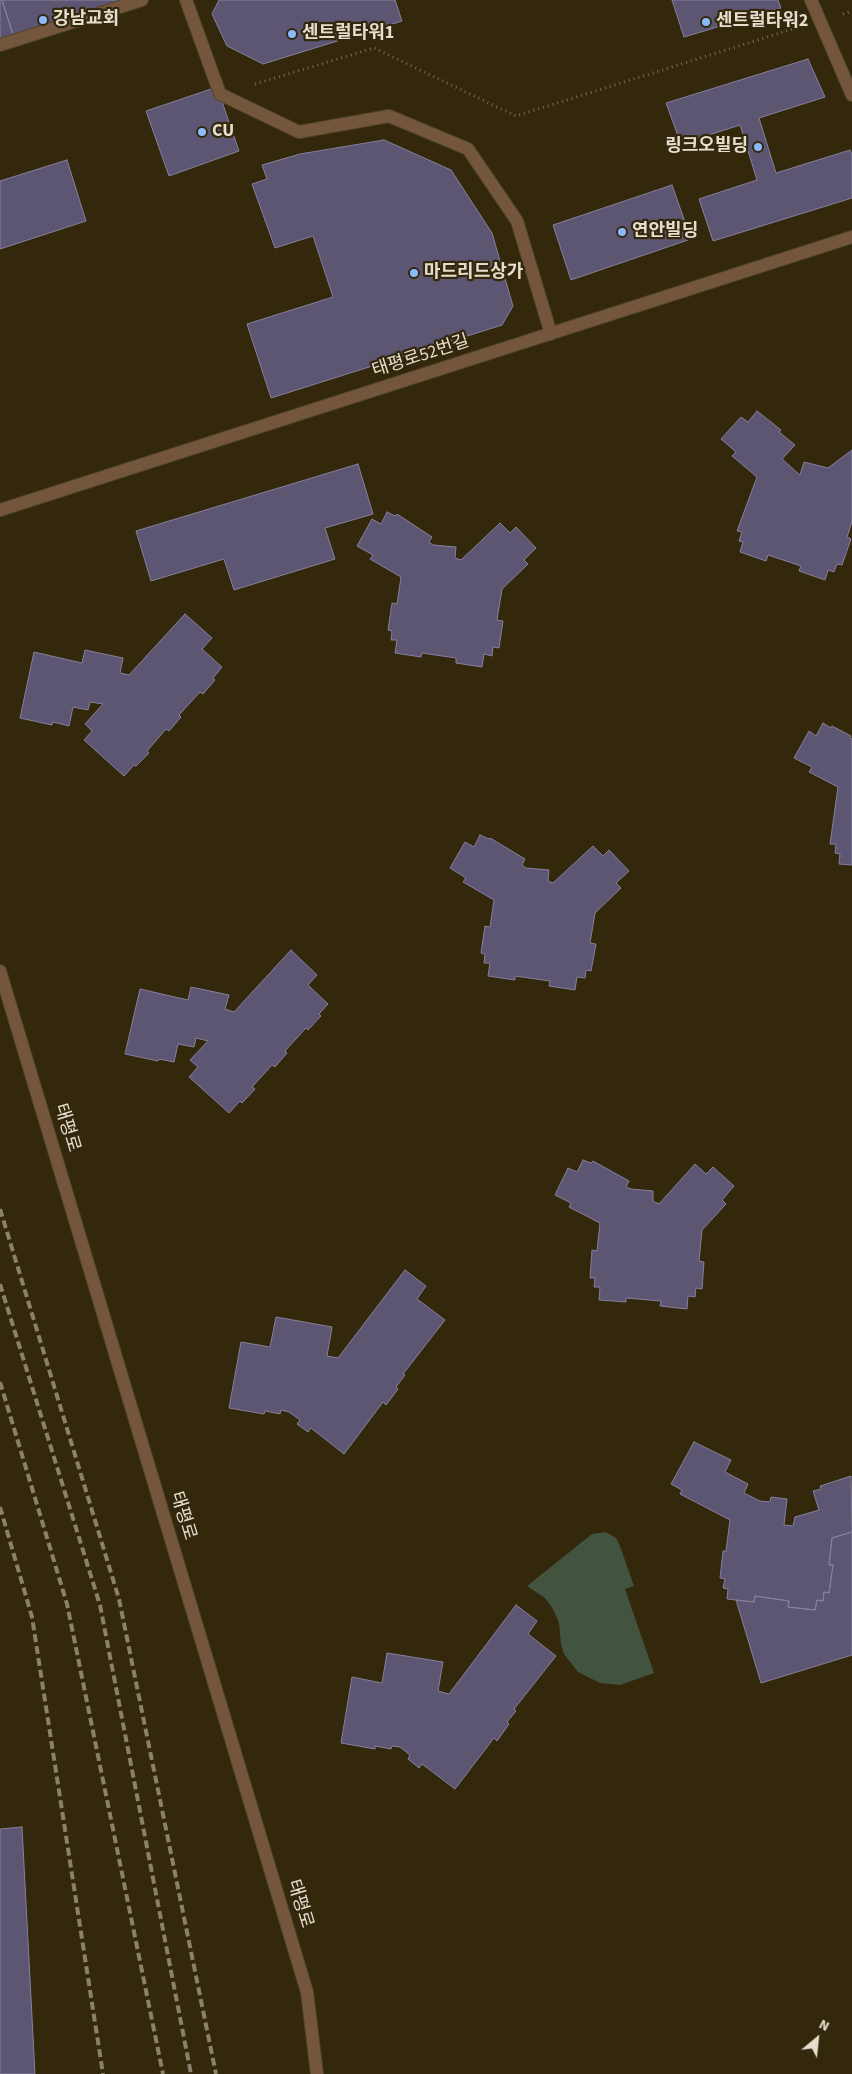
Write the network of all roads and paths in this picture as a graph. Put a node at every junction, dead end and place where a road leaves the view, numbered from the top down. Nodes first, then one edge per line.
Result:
1 (142, 0) edge
2 (186, 0) edge
3 (811, 0) edge
4 (852, 11) edge
5 (820, 20) junction
6 (0, 45) edge
7 (220, 94) junction
8 (852, 95) edge
9 (852, 237) edge
10 (551, 334) junction
11 (0, 510) edge
12 (0, 971) edge
13 (317, 2074) edge

1 - 6 street
2 - 7 street
3 - 5 street
4 - 5 path
5 - 7 path
5 - 8 street
7 - 10 street
9 - 10 street, 태평로52번길
10 - 11 street, 태평로52번길
12 - 13 street, 태평로

